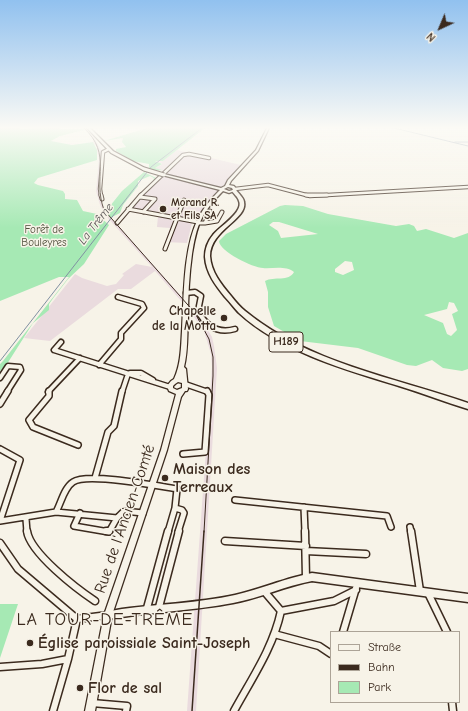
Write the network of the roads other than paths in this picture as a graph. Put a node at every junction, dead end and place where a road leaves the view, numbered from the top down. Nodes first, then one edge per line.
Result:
1 (102, 161) edge
2 (128, 161) edge
3 (176, 161) edge
4 (247, 161) edge
5 (230, 180) junction
6 (468, 187) edge
7 (224, 188) junction
8 (231, 190) junction
9 (140, 197) junction
10 (102, 199) dead end
11 (214, 199) junction
12 (184, 200) dead end
13 (128, 209) junction
14 (210, 210) dead end
15 (143, 212) junction
16 (222, 212) dead end
17 (176, 219) junction
18 (198, 222) junction
19 (117, 223) dead end
20 (205, 223) junction
21 (165, 249) dead end
22 (186, 293) junction
23 (118, 297) dead end
24 (235, 330) dead end
25 (61, 342) dead end
26 (80, 358) junction
27 (182, 363) junction
28 (99, 365) junction
29 (128, 374) junction
30 (0, 378) edge
31 (173, 385) junction
32 (184, 387) junction
33 (0, 404) edge
34 (468, 406) edge
35 (174, 408) junction
36 (78, 445) dead end
37 (0, 449) edge
38 (183, 454) dead end
39 (95, 478) junction
40 (152, 486) junction
41 (235, 500) dead end
42 (304, 507) junction
43 (174, 508) junction
44 (56, 512) junction
45 (80, 513) junction
46 (143, 513) junction
47 (26, 518) junction
48 (117, 518) junction
49 (0, 521) edge
50 (391, 527) dead end
51 (410, 527) dead end
52 (226, 541) dead end
53 (0, 543) edge
54 (306, 548) junction
55 (366, 554) dead end
56 (306, 578) junction
57 (357, 587) junction
58 (263, 591) junction
59 (424, 592) junction
60 (468, 598) edge
61 (95, 601) dead end
62 (159, 607) junction
63 (148, 608) junction
64 (281, 611) junction
65 (108, 615) junction
66 (77, 619) junction
67 (343, 631) edge
68 (447, 631) edge
69 (274, 634) junction
70 (330, 653) edge
71 (68, 658) junction
72 (0, 667) edge
73 (91, 707) edge
74 (53, 711) edge
75 (126, 711) edge
76 (234, 711) edge

1 - 10 street
2 - 7 main road, bridge
3 - 9 street
4 - 5 main road, Rue de l'Ancien-Comté
5 - 7 main road, Rue de l'Ancien-Comté
5 - 8 main road
6 - 8 street
7 - 8 main road
7 - 8 main road
7 - 11 main road, Rue de l'Ancien-Comté
8 - 11 main road
8 - 34 highway, H189
9 - 13 street
9 - 15 street
11 - 18 main road, Rue de l'Ancien-Comté
12 - 17 street
13 - 15 street
13 - 19 street
14 - 20 street
15 - 17 street
16 - 20 street
17 - 18 street
17 - 21 street
18 - 20 street
18 - 22 main road, Rue de l'Ancien-Comté
22 - 24 street
22 - 27 main road, Rue de l'Ancien-Comté
23 - 28 street
25 - 26 street
26 - 28 street
26 - 36 street
27 - 31 main road, Rue de l'Ancien-Comté
27 - 32 main road, Rue de l'Ancien-Comté
28 - 29 street
29 - 31 street
29 - 39 street
30 - 33 street
31 - 32 main road
31 - 32 main road
31 - 35 main road, Rue de l'Ancien-Comté
32 - 35 main road, Rue de l'Ancien-Comté
32 - 38 street
35 - 40 main road, Rue de l'Ancien-Comté
37 - 49 street
39 - 40 street
39 - 44 street
40 - 43 street
40 - 46 main road, Rue de l'Ancien-Comté
41 - 42 street
42 - 50 street
42 - 54 street
43 - 62 street
43 - 63 street
44 - 45 street
44 - 47 street
45 - 48 street
45 - 48 street
46 - 48 street
46 - 65 main road, Rue de l'Ancien-Comté
47 - 49 street
47 - 61 street
51 - 59 street
52 - 54 street
53 - 66 street
54 - 55 street
54 - 56 street
56 - 57 street
56 - 58 street
57 - 59 street
57 - 64 street
57 - 67 street
58 - 62 street
58 - 64 street
59 - 60 street
59 - 68 street
62 - 63 street
63 - 65 street
64 - 69 street
65 - 66 street
65 - 73 main road, Rue de l'Ancien-Comté
66 - 71 street
69 - 70 street
69 - 76 street
71 - 72 street
71 - 74 street
73 - 75 street

